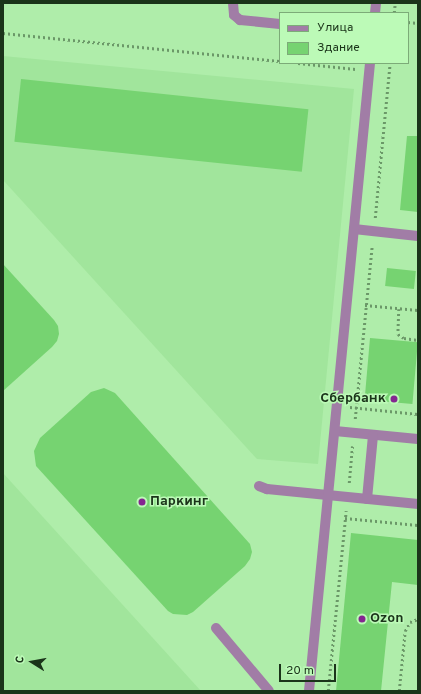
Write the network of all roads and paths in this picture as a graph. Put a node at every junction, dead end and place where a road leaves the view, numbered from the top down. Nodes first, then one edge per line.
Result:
1 (233, 3) edge
2 (279, 24) edge
3 (3, 34) edge
4 (279, 61) edge
5 (316, 64) edge
6 (390, 64) edge
7 (370, 67) edge
8 (354, 229) junction
9 (373, 231) junction
10 (418, 236) edge
11 (347, 304) junction
12 (366, 305) junction
13 (399, 309) junction
14 (418, 310) edge
15 (418, 340) edge
16 (337, 406) junction
17 (356, 408) junction
18 (418, 414) edge
19 (334, 431) junction
20 (354, 433) junction
21 (373, 435) junction
22 (418, 440) edge
23 (259, 486) dead end
24 (328, 495) junction
25 (347, 497) junction
26 (367, 499) junction
27 (418, 504) edge
28 (345, 518) junction
29 (418, 525) edge
30 (418, 619) edge
31 (216, 628) dead end
32 (269, 691) edge
33 (309, 691) edge
34 (328, 691) edge
35 (399, 691) edge

1 - 2 lane
3 - 4 path
5 - 7 path
6 - 9 path
7 - 8 lane
8 - 9 lane
8 - 11 lane
9 - 10 lane
9 - 12 path
11 - 12 path
11 - 16 lane
12 - 13 path
12 - 17 path
13 - 14 path
13 - 15 path
16 - 17 path
16 - 19 lane
17 - 18 path
17 - 20 path
19 - 20 lane
19 - 24 lane
20 - 21 lane
20 - 25 path
21 - 22 lane
21 - 26 lane
23 - 24 lane
24 - 25 lane
24 - 33 lane
25 - 26 lane
25 - 28 path
26 - 27 lane
28 - 29 path
28 - 34 path
30 - 35 path
31 - 32 lane

